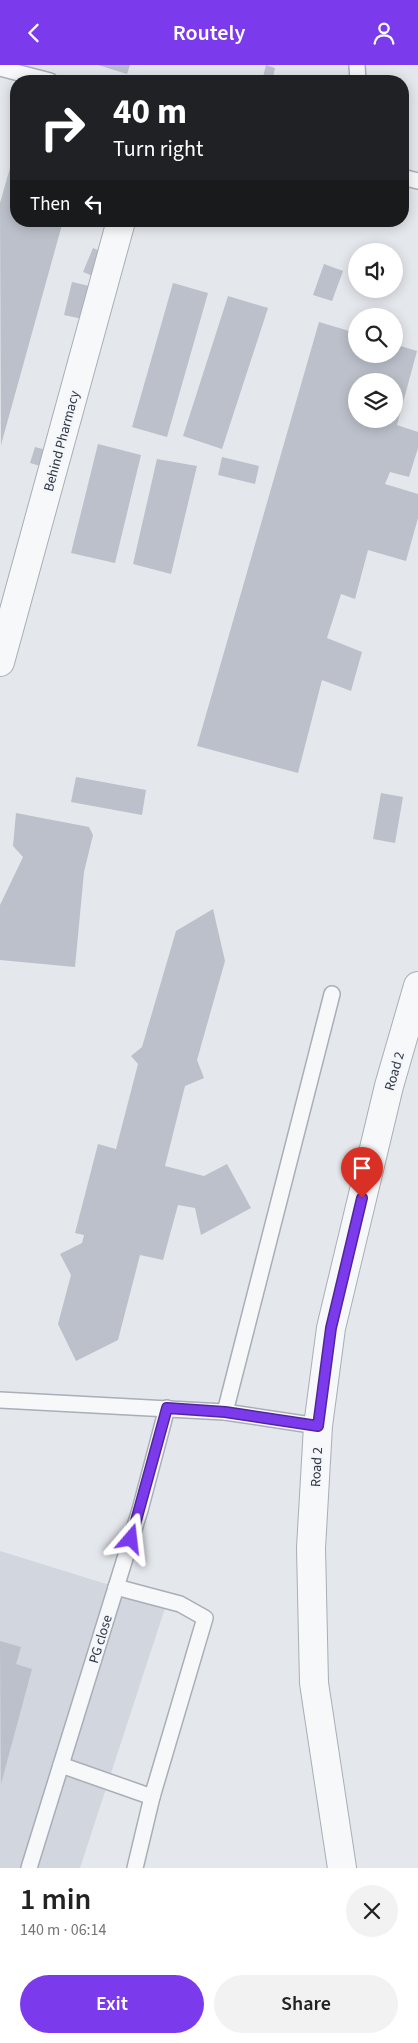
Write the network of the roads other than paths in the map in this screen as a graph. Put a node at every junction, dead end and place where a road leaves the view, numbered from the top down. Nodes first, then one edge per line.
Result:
1 (0, 68) edge
2 (27, 75) edge
3 (119, 227) edge
4 (0, 662) edge
5 (418, 986) edge
6 (332, 994) dead end
7 (0, 1400) edge
8 (167, 1408) junction
9 (225, 1412) junction
10 (318, 1426) junction
11 (116, 1587) junction
12 (61, 1765) junction
13 (152, 1797) junction
14 (29, 1868) edge
15 (136, 1868) edge
16 (342, 1868) edge

1 - 2 lane
3 - 4 street, Behind Pharmacy
5 - 10 street, Road 2
6 - 9 lane
7 - 8 lane
8 - 9 lane
8 - 11 lane, PG close
9 - 10 lane
10 - 16 street, Road 2
11 - 12 lane, PG close
11 - 13 lane
12 - 13 lane
12 - 14 lane, PG close
13 - 15 lane

